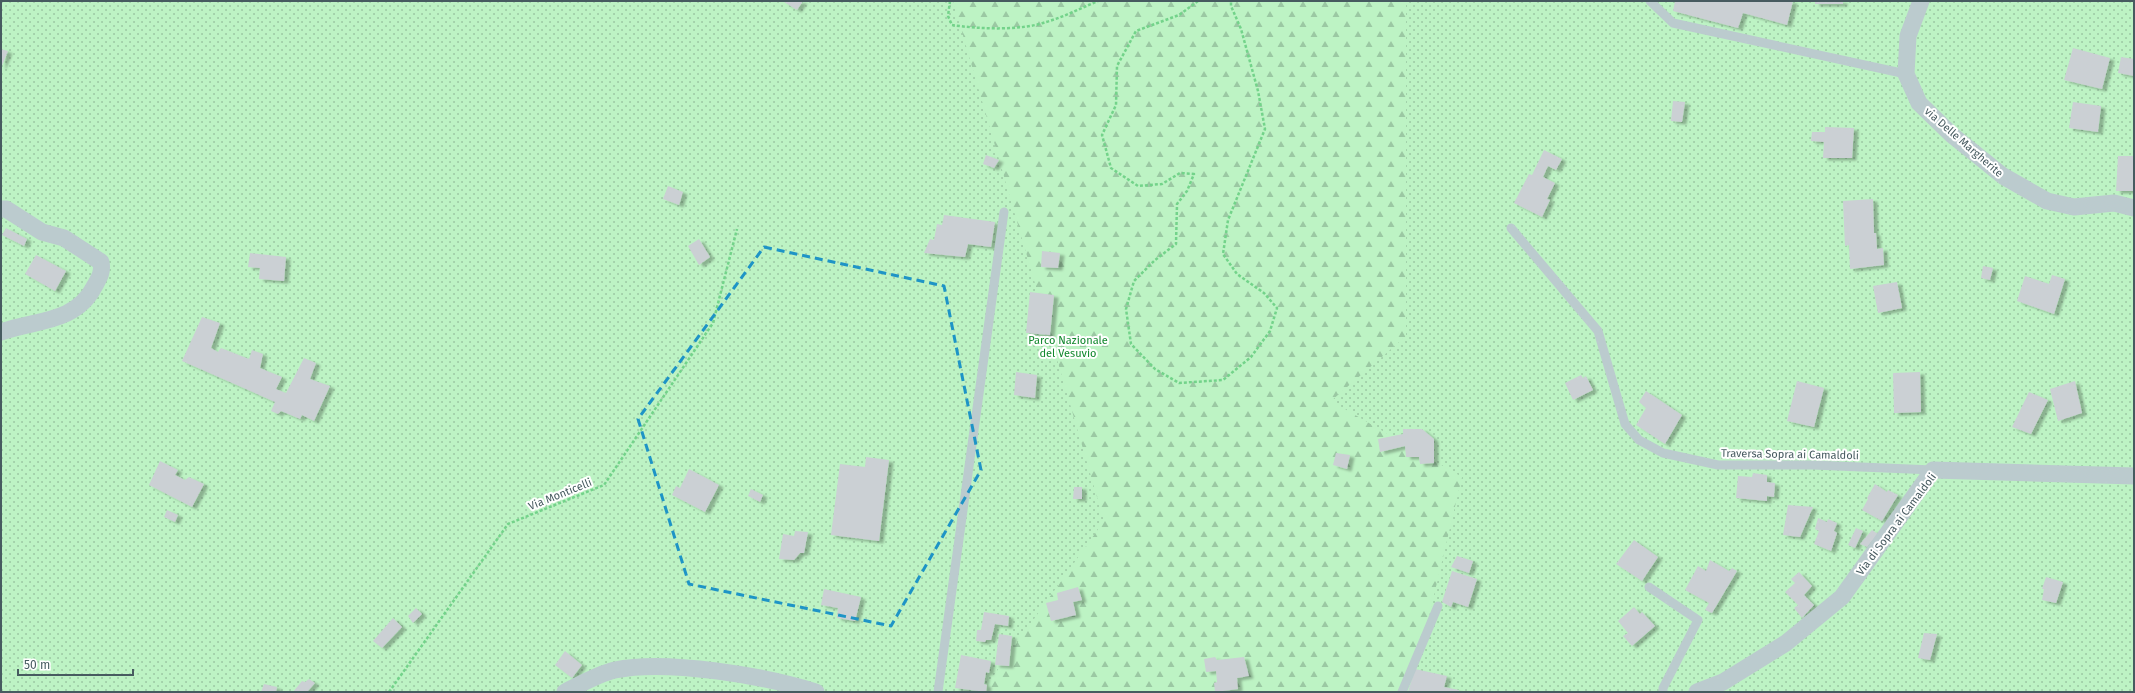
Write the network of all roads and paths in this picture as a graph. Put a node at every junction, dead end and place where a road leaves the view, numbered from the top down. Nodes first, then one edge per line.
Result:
1 (950, 1) edge
2 (1098, 1) edge
3 (1198, 1) edge
4 (1231, 1) edge
5 (1650, 1) edge
6 (1921, 1) edge
7 (1906, 74) junction
8 (2134, 208) edge
9 (1, 209) edge
10 (1004, 212) dead end
11 (1511, 228) dead end
12 (737, 229) dead end
13 (1, 332) edge
14 (1933, 470) junction
15 (2134, 476) edge
16 (1649, 587) dead end
17 (1438, 606) dead end
18 (390, 692) edge
19 (565, 692) edge
20 (816, 692) edge
21 (938, 692) edge
22 (1402, 692) edge
23 (1663, 692) edge
24 (1697, 692) edge

1 - 2 path
3 - 4 path
5 - 7 lane
6 - 7 street, via Delle Margherite
7 - 8 street, via Delle Margherite
9 - 13 street
10 - 21 lane
11 - 14 lane, Traversa Sopra ai Camaldoli
12 - 18 path, Via Monticelli
14 - 15 street, Via di Sopra ai Camaldoli
14 - 24 street, Via di Sopra ai Camaldoli
16 - 23 lane
17 - 22 lane
19 - 20 street

